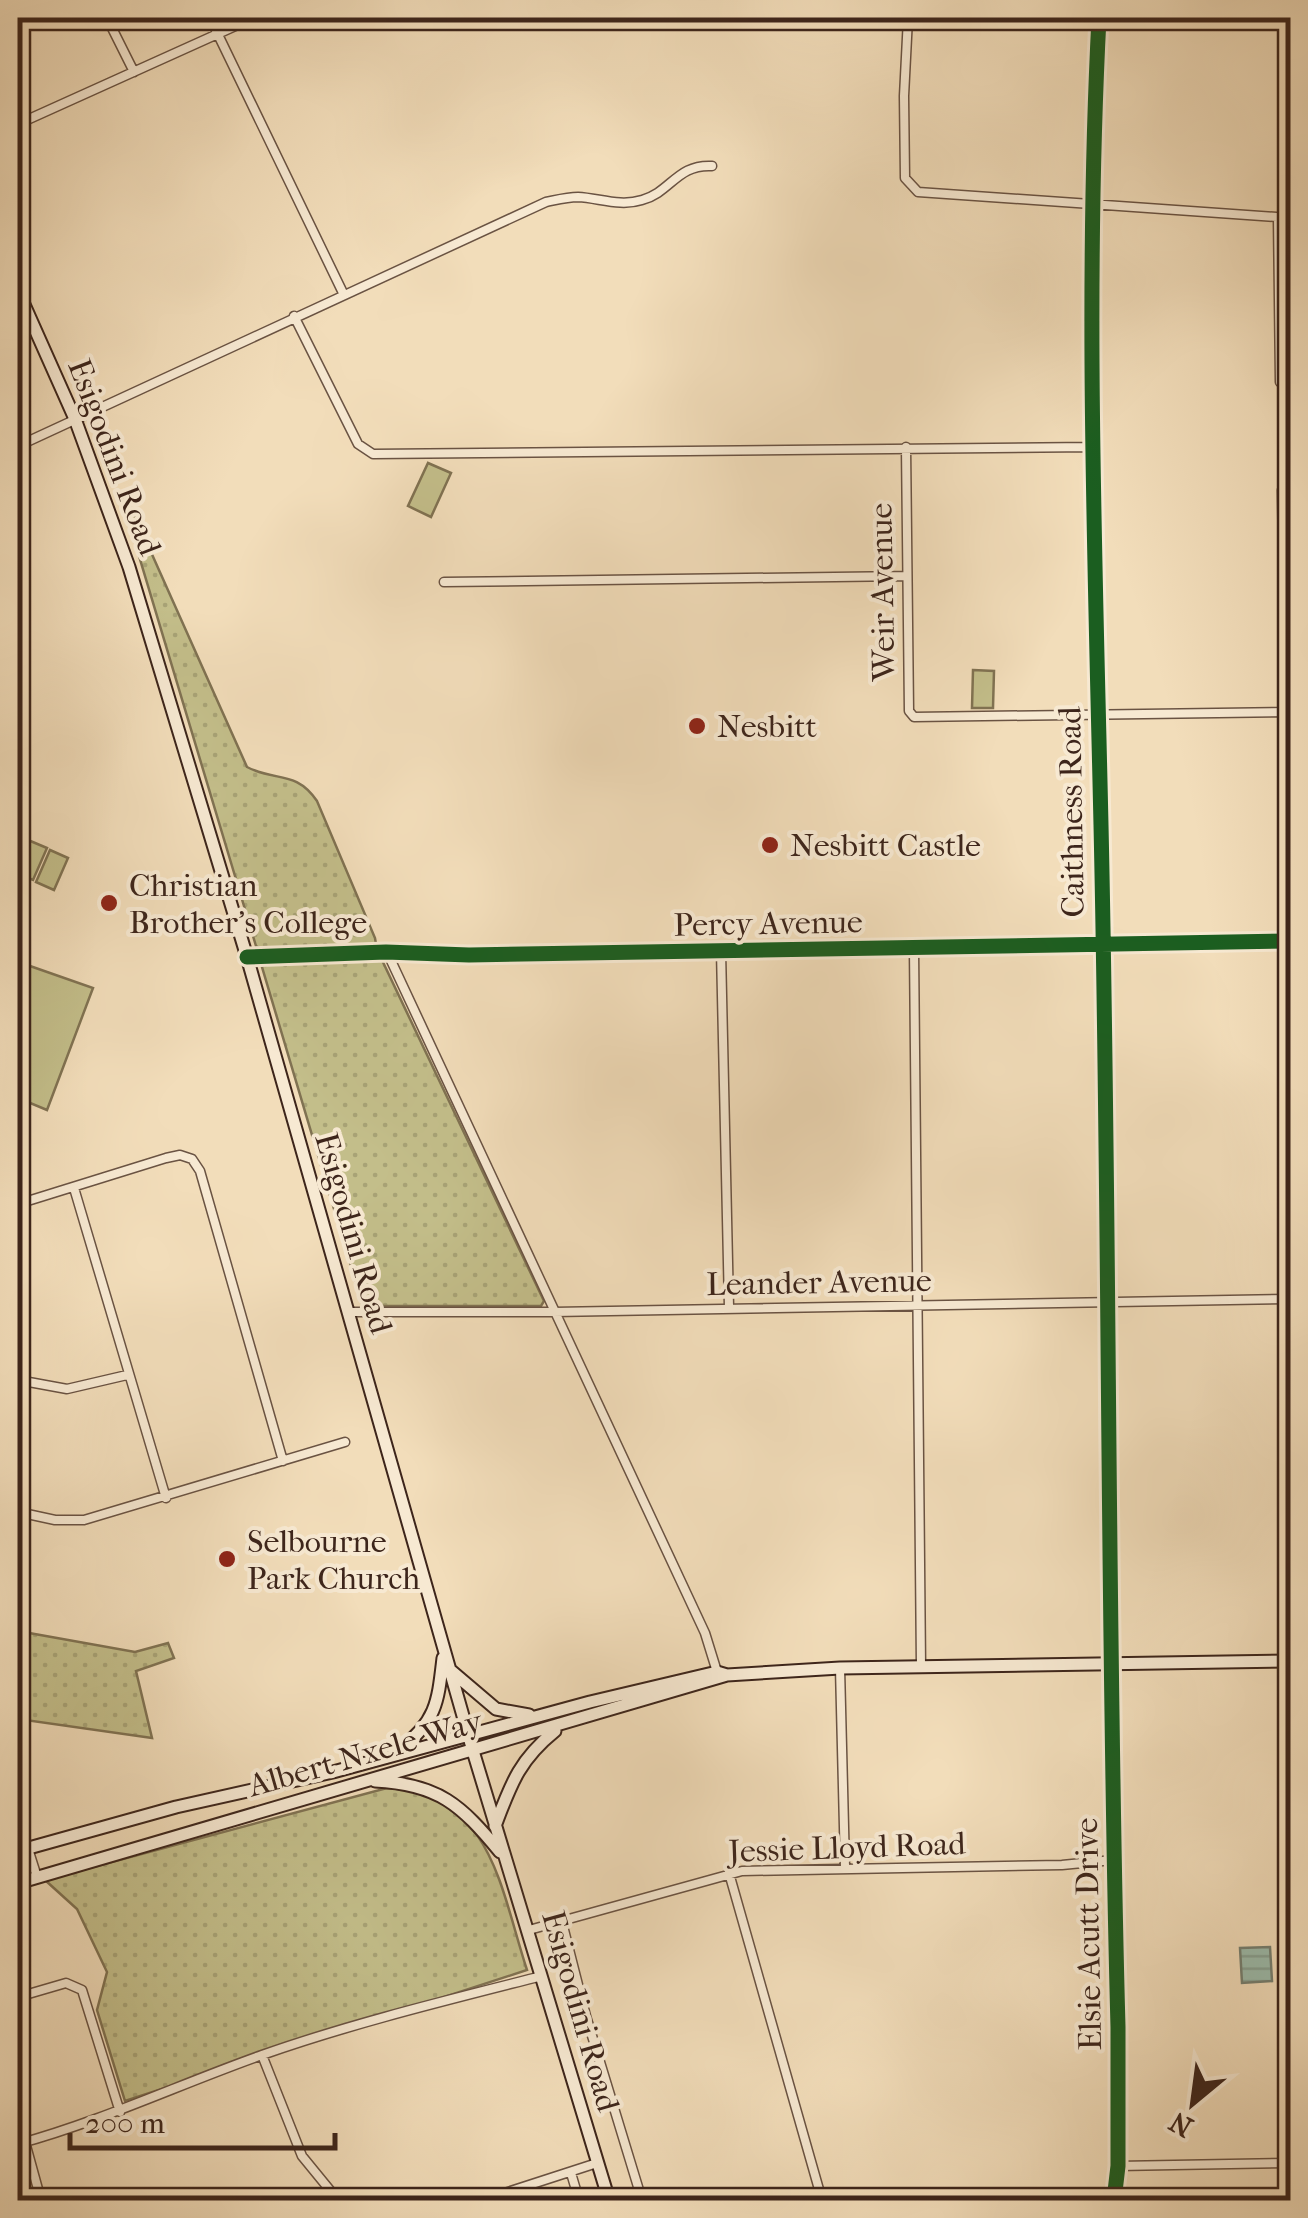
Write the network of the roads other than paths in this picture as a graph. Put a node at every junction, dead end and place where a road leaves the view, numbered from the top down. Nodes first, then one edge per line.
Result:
1 (107, 18) edge
2 (210, 18) edge
3 (253, 18) edge
4 (908, 18) edge
5 (1099, 18) edge
6 (218, 34) junction
7 (134, 72) junction
8 (18, 124) edge
9 (712, 166) dead end
10 (1092, 204) junction
11 (1278, 218) junction
12 (1290, 218) edge
13 (18, 291) edge
14 (344, 294) junction
15 (294, 316) junction
16 (1280, 382) dead end
17 (76, 419) junction
18 (18, 446) edge
19 (1092, 447) junction
20 (906, 448) junction
21 (1282, 490) dead end
22 (908, 576) junction
23 (444, 582) dead end
24 (1289, 712) edge
25 (1096, 714) junction
26 (1290, 940) edge
27 (1102, 944) junction
28 (914, 949) junction
29 (386, 952) junction
30 (720, 952) junction
31 (246, 957) junction
32 (1290, 969) edge
33 (74, 1188) junction
34 (18, 1204) edge
35 (1290, 1300) edge
36 (1107, 1302) junction
37 (917, 1306) junction
38 (730, 1307) junction
39 (348, 1312) junction
40 (554, 1312) junction
41 (127, 1374) junction
42 (18, 1380) edge
43 (345, 1442) dead end
44 (283, 1461) junction
45 (166, 1498) junction
46 (20, 1513) edge
47 (18, 1529) edge
48 (444, 1650) junction
49 (1290, 1660) edge
50 (921, 1666) junction
51 (1112, 1666) junction
52 (840, 1668) junction
53 (449, 1669) junction
54 (721, 1676) junction
55 (540, 1717) junction
56 (562, 1725) junction
57 (468, 1734) junction
58 (473, 1752) junction
59 (393, 1755) junction
60 (361, 1780) junction
61 (18, 1818) edge
62 (496, 1826) junction
63 (23, 1850) edge
64 (506, 1859) junction
65 (1113, 1860) junction
66 (846, 1867) junction
67 (728, 1873) junction
68 (36, 1877) junction
69 (18, 1883) edge
70 (562, 1922) junction
71 (529, 1930) junction
72 (542, 1976) junction
73 (18, 1997) edge
74 (262, 2055) junction
75 (120, 2112) junction
76 (21, 2143) edge
77 (597, 2163) junction
78 (1290, 2164) edge
79 (1118, 2166) junction
80 (571, 2172) junction
81 (42, 2200) edge
82 (338, 2200) edge
83 (483, 2200) edge
84 (579, 2200) edge
85 (608, 2200) edge
86 (642, 2200) edge
87 (822, 2200) edge
88 (1114, 2200) edge

1 - 7 street
2 - 6 street
3 - 6 street
4 - 10 street
5 - 10 street, Caithness Road
6 - 7 street
6 - 14 street
7 - 8 street
9 - 14 street
10 - 11 street
10 - 19 street, Caithness Road
11 - 12 street
11 - 16 street
13 - 17 main road, Esigodini Road
14 - 15 street
15 - 17 street
15 - 20 street
17 - 18 street
17 - 31 main road, Esigodini Road
19 - 20 street
19 - 25 street, Caithness Road
20 - 22 street, Weir Avenue
21 - 24 street
22 - 23 street
22 - 25 street, Weir Avenue
24 - 25 street, Weir Avenue
24 - 26 street
25 - 27 street, Caithness Road
26 - 27 street, Percy Avenue
26 - 32 street
27 - 28 street, Percy Avenue
27 - 36 street, Caithness Road
28 - 30 street, Percy Avenue
28 - 37 street
29 - 30 street, Percy Avenue
29 - 31 street, Percy Avenue
29 - 40 street
30 - 38 street
31 - 39 main road, Esigodini Road
33 - 34 street
33 - 41 street
33 - 44 street
35 - 36 street, Leander Avenue
36 - 37 street, Leander Avenue
36 - 51 street, Caithness Road
37 - 38 street, Leander Avenue
37 - 50 street
38 - 40 street, Leander Avenue
39 - 40 street, Leander Avenue
39 - 48 main road, Esigodini Road
40 - 54 street
41 - 42 street
41 - 45 street
43 - 44 street
44 - 45 street
45 - 46 street
46 - 47 street
48 - 53 main road, Esigodini Road
48 - 59 main road
49 - 51 main road, Albert Nxele Way
50 - 51 main road, Albert Nxele Way
50 - 52 main road, Albert Nxele Way
51 - 65 street, Elsie Acutt Drive
52 - 54 main road, Albert Nxele Way
52 - 66 street
53 - 55 main road
53 - 57 main road, Esigodini Road
54 - 55 main road, Albert Nxele Way
54 - 56 main road, Albert Nxele Way
55 - 57 main road, Albert Nxele Way
56 - 58 main road, Albert Nxele Way
56 - 62 main road
57 - 58 main road, Esigodini Road
57 - 59 main road, Albert Nxele Way
58 - 60 main road, Albert Nxele Way
58 - 62 main road, Esigodini Road
59 - 63 main road, Albert Nxele Way
60 - 64 main road
60 - 68 main road, Albert Nxele Way
61 - 63 street
62 - 64 main road, Esigodini Road
63 - 68 street
64 - 71 main road, Esigodini Road
65 - 66 street, Jessie Lloyd Road
65 - 79 street, Elsie Acutt Drive
66 - 67 street, Jessie Lloyd Road
67 - 70 street, Jessie Lloyd Road
67 - 87 street
68 - 69 main road, Albert Nxele Way
70 - 71 street, Jessie Lloyd Road
70 - 86 street
71 - 72 main road, Esigodini Road
72 - 74 street
72 - 77 main road, Esigodini Road
73 - 75 street
74 - 75 street
74 - 82 street
75 - 76 street
76 - 81 street
77 - 80 street
77 - 85 main road, Esigodini Road
78 - 79 street
79 - 88 street, Elsie Acutt Drive
80 - 83 street
80 - 84 street

